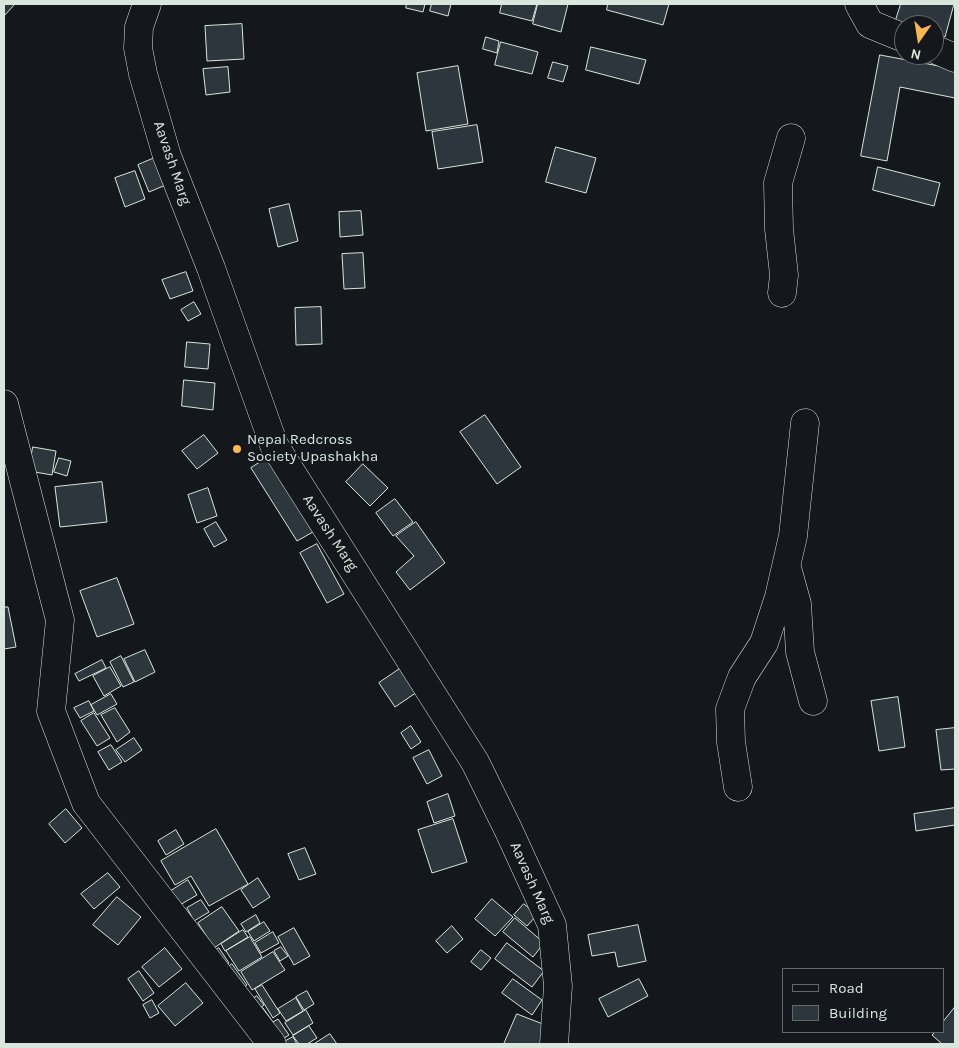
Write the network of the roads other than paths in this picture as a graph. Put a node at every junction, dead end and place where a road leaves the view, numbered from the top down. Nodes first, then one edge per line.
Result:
1 (148, 4) edge
2 (859, 4) edge
3 (894, 34) edge
4 (791, 138) dead end
5 (782, 293) dead end
6 (4, 404) edge
7 (805, 422) dead end
8 (786, 566) junction
9 (814, 701) dead end
10 (738, 787) dead end
11 (272, 1044) edge
12 (554, 1044) edge

1 - 12 street, Aavash Marg
2 - 3 street
4 - 5 street
6 - 11 street
7 - 8 street
8 - 9 street
8 - 10 street

